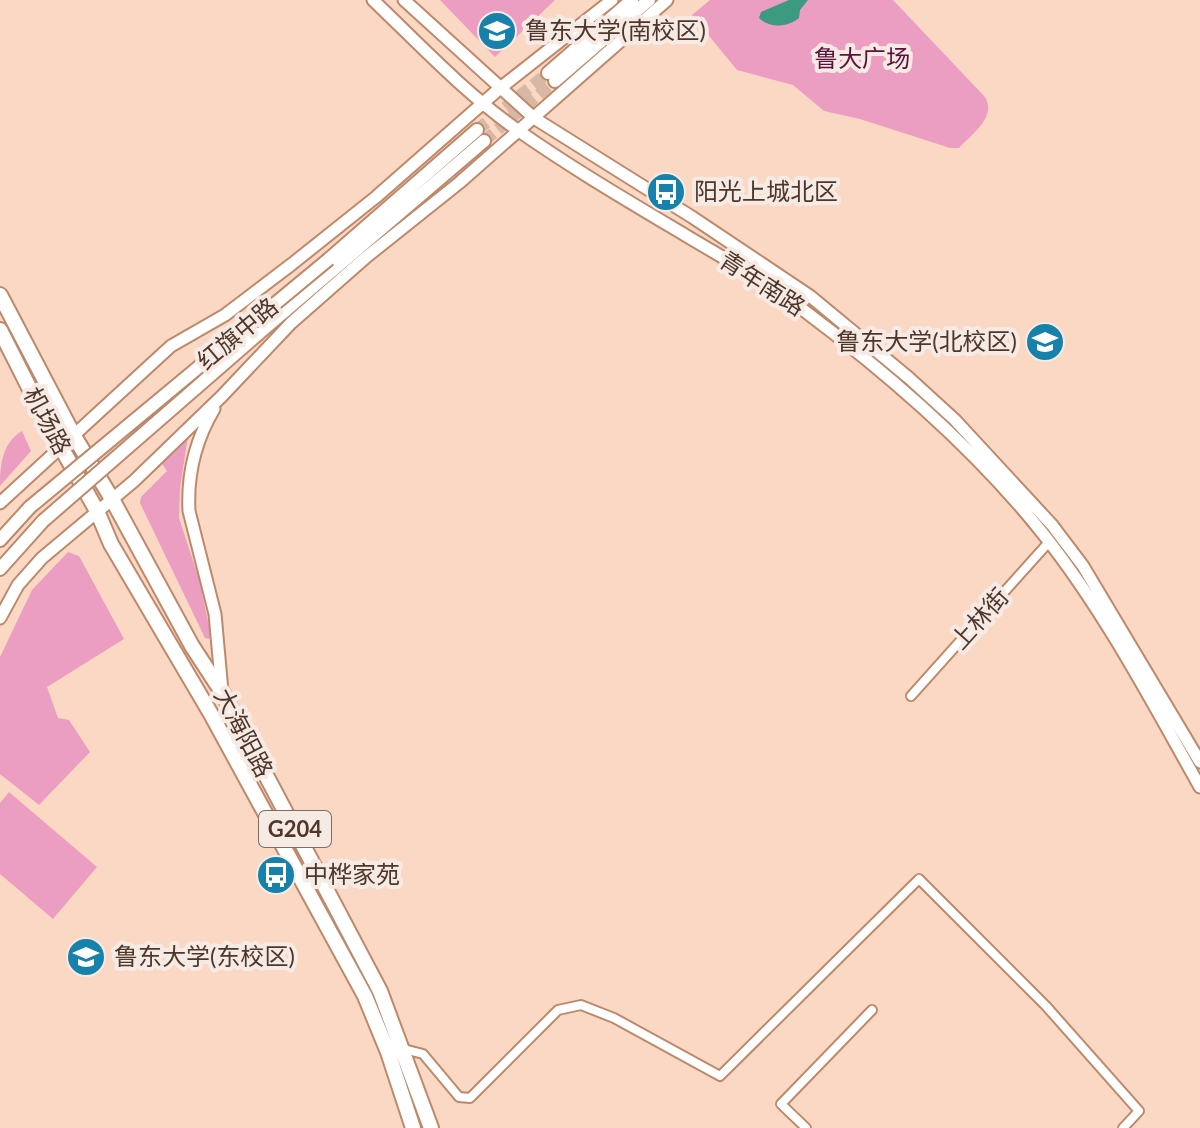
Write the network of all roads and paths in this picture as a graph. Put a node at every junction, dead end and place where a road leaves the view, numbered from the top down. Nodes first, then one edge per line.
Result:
1 (373, 0) edge
2 (404, 0) edge
3 (612, 0) edge
4 (632, 0) edge
5 (649, 0) edge
6 (667, 0) edge
7 (499, 89) junction
8 (483, 104) junction
9 (534, 118) junction
10 (518, 130) junction
11 (480, 135) tunnel mouth
12 (338, 270) junction
13 (0, 295) edge
14 (0, 330) edge
15 (222, 396) junction
16 (74, 436) junction
17 (60, 446) junction
18 (112, 499) junction
19 (0, 503) edge
20 (97, 511) junction
21 (0, 540) edge
22 (1049, 542) junction
23 (0, 569) edge
24 (0, 618) edge
25 (222, 692) junction
26 (911, 696) dead end
27 (1200, 762) edge
28 (1200, 787) edge
29 (872, 1010) dead end
30 (403, 1047) junction
31 (388, 1052) junction
32 (413, 1128) edge
33 (431, 1128) edge
34 (806, 1128) edge
35 (1123, 1128) edge

1 - 8 main road, 青年南路
2 - 7 main road, 青年南路
3 - 7 main road
4 - 5 main road
6 - 9 main road
7 - 8 main road
7 - 9 main road, 青年南路
8 - 10 main road, 青年南路
8 - 16 main road
9 - 10 main road
9 - 27 main road, 青年南路
10 - 12 main road
10 - 22 main road, 青年南路
11 - 12 main road, 红旗中路
12 - 15 main road
12 - 21 main road, 红旗中路, bridge
12 - 23 main road, 红旗中路, bridge
13 - 16 highway, 机场路 / G204
14 - 17 highway, 机场路 / G204
15 - 18 main road
15 - 25 main road
16 - 17 main road
16 - 18 highway, 大海阳路 / G204
17 - 19 main road
17 - 20 highway, 机场路 / G204
18 - 20 main road
18 - 25 highway, 大海阳路 / G204
20 - 24 main road
20 - 31 highway, 大海阳路 / G204
22 - 26 street, 上林街
22 - 28 main road, 青年南路
25 - 30 highway, 大海阳路 / G204
29 - 34 street
30 - 31 street
30 - 33 highway, 大海阳路 / G204
30 - 35 street
31 - 32 highway, 大海阳路 / G204

